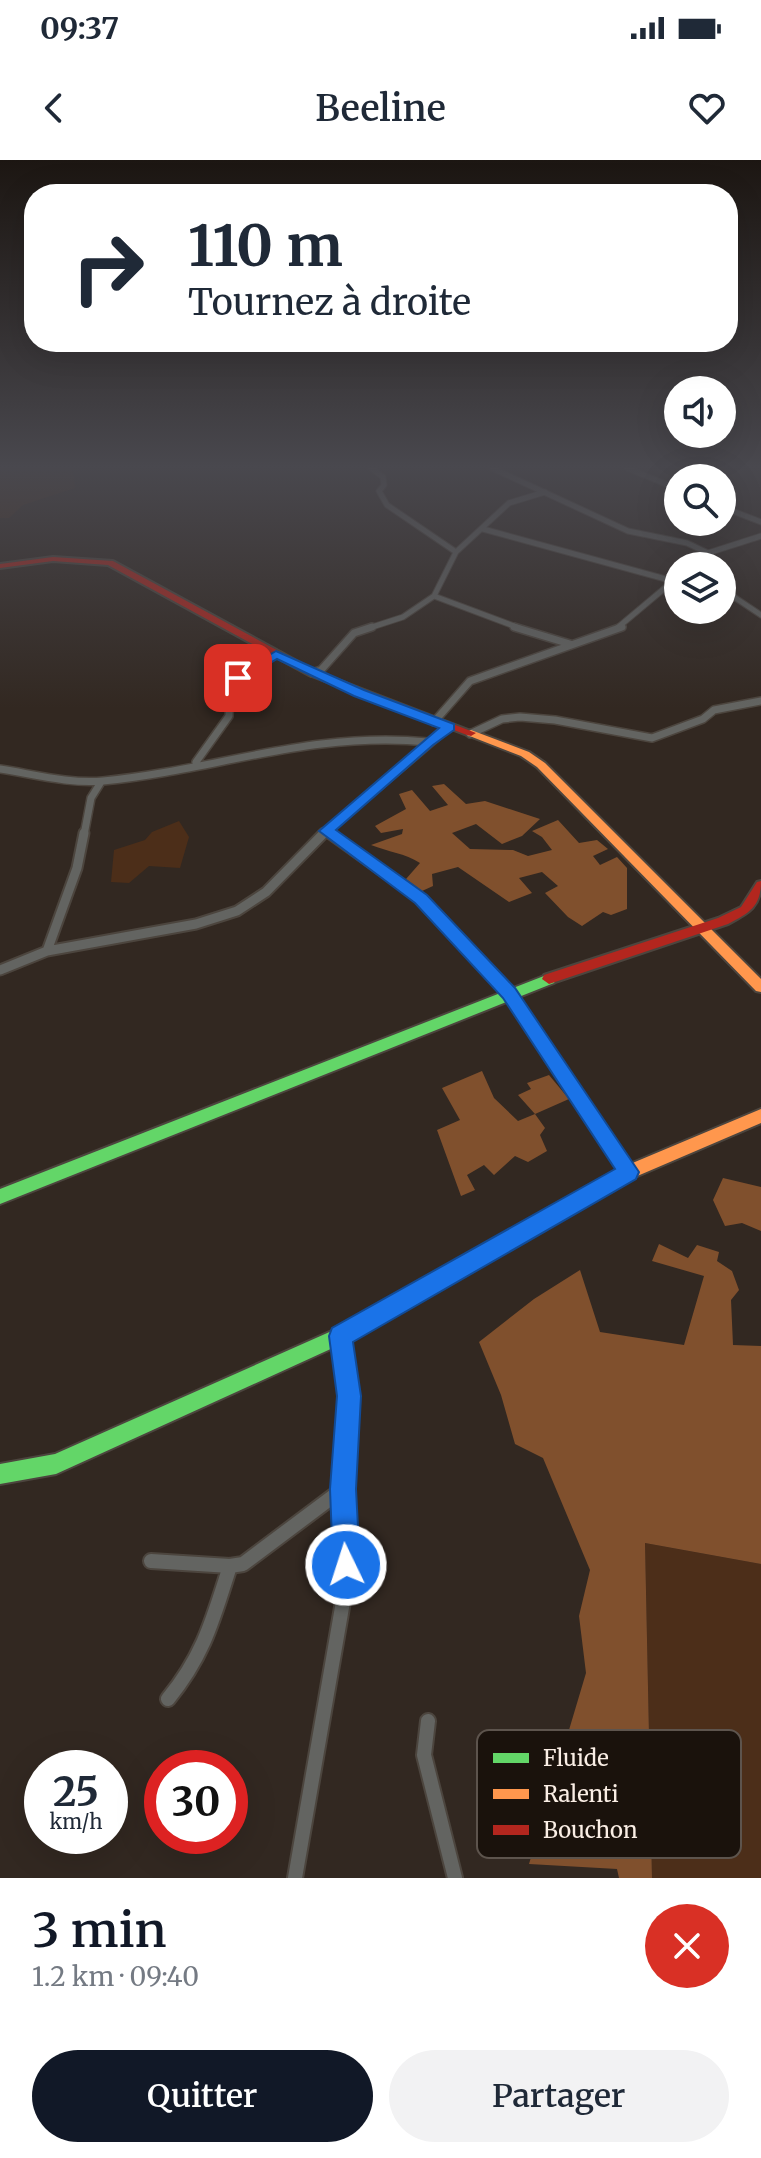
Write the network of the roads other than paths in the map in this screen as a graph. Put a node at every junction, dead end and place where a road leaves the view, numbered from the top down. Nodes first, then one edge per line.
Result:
1 (450, 548) edge
2 (461, 548) edge
3 (554, 548) edge
4 (456, 552) junction
5 (0, 566) edge
6 (664, 576) edge
7 (664, 589) edge
8 (434, 596) junction
9 (736, 598) edge
10 (761, 615) edge
11 (571, 644) junction
12 (276, 655) junction
13 (312, 673) junction
14 (761, 701) edge
15 (434, 722) junction
16 (449, 727) junction
17 (470, 734) junction
18 (428, 742) junction
19 (196, 762) junction
20 (0, 769) edge
21 (101, 782) junction
22 (326, 831) junction
23 (761, 885) edge
24 (703, 926) junction
25 (47, 951) junction
26 (0, 970) edge
27 (761, 987) edge
28 (509, 993) junction
29 (761, 1116) edge
30 (629, 1172) junction
31 (0, 1197) edge
32 (340, 1336) junction
33 (0, 1474) edge
34 (343, 1489) junction
35 (151, 1561) dead end
36 (230, 1566) junction
37 (168, 1699) dead end
38 (428, 1721) dead end
39 (295, 1878) edge
40 (455, 1878) edge

1 - 4 street
2 - 4 street
3 - 6 street
4 - 8 street
5 - 12 street
7 - 11 street
8 - 11 street
8 - 13 street
9 - 10 street
11 - 15 street
12 - 13 street
12 - 19 street
13 - 15 street
14 - 17 street
15 - 16 street
16 - 17 street
16 - 18 street
17 - 24 street
18 - 19 street
18 - 22 street
19 - 21 street
20 - 21 street
21 - 25 street
22 - 25 street
22 - 28 street
23 - 24 street
24 - 27 street
24 - 28 street
25 - 26 street
28 - 30 street
28 - 31 street
29 - 30 street
30 - 32 street
32 - 33 street
32 - 34 street
34 - 36 street
34 - 39 street
35 - 36 street
36 - 37 street
38 - 40 street

